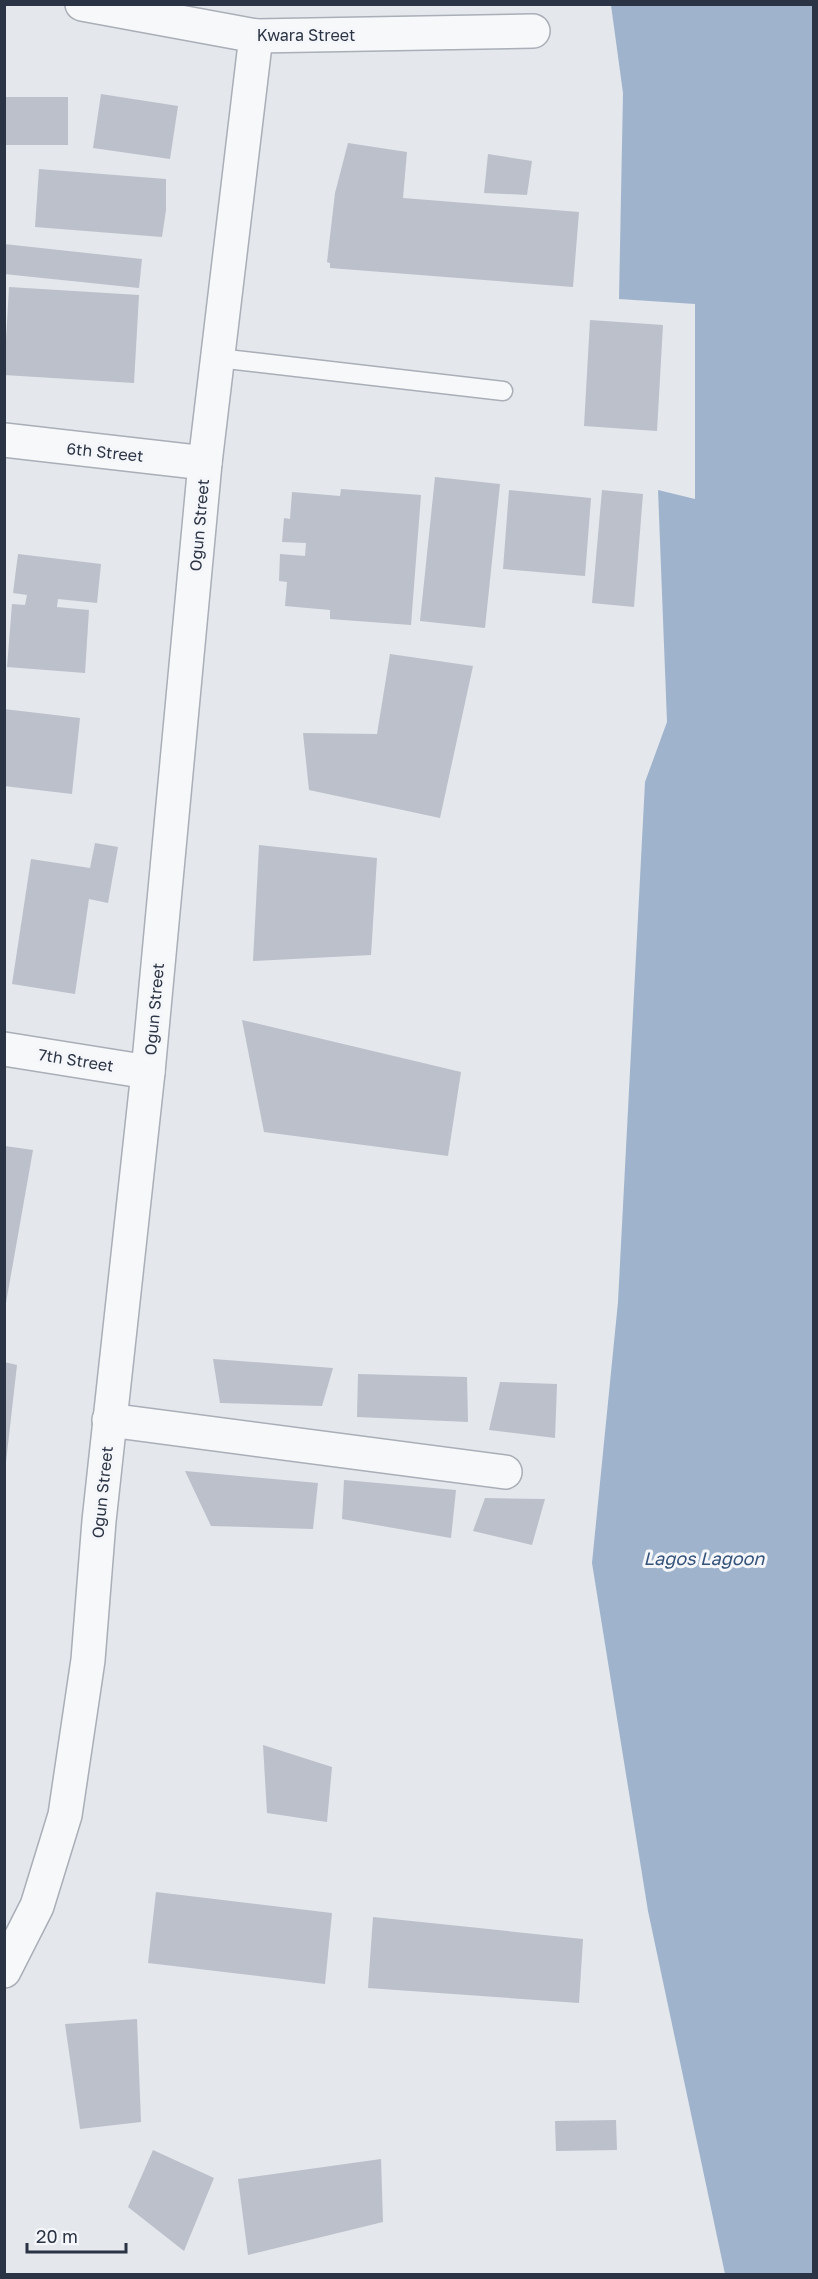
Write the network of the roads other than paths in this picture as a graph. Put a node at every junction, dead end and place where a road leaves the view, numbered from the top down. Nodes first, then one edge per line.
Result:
1 (82, 4) edge
2 (533, 31) dead end
3 (256, 36) junction
4 (218, 358) junction
5 (503, 391) dead end
6 (4, 440) edge
7 (205, 463) junction
8 (4, 1049) edge
9 (148, 1072) junction
10 (109, 1420) junction
11 (505, 1472) dead end
12 (4, 1971) edge

1 - 3 street, Kwara Street
2 - 3 street, Kwara Street
3 - 4 street, Ogun Street
4 - 5 lane
4 - 7 street, Ogun Street
6 - 7 street, 6th Street
7 - 9 street, Ogun Street
8 - 9 street, 7th Street
9 - 10 street, Ogun Street
10 - 11 street
10 - 12 street, Ogun Street

